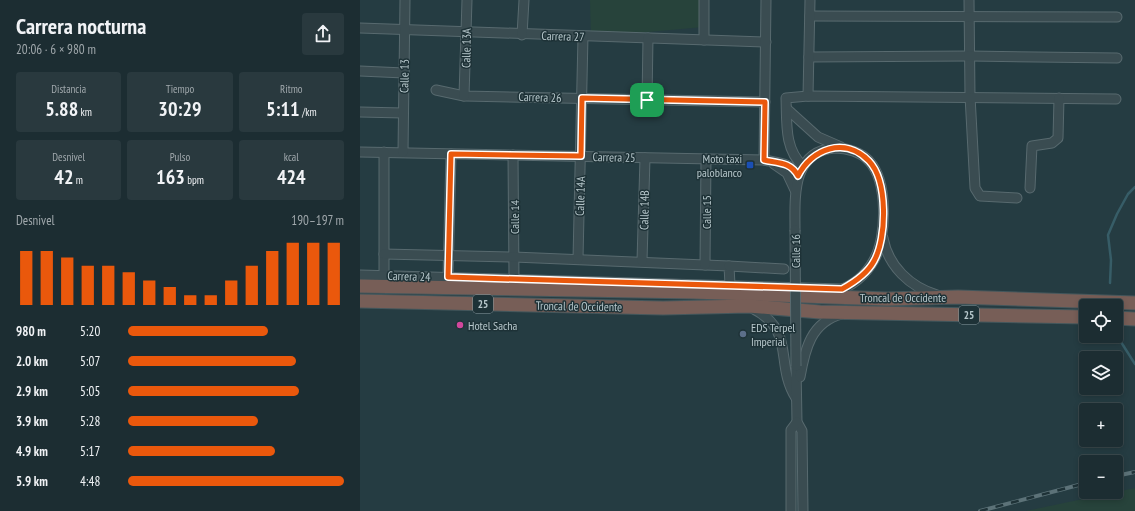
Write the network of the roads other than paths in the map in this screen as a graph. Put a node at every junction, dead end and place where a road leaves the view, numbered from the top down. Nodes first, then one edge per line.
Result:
1 (405, 0) edge
2 (467, 0) edge
3 (524, 0) edge
4 (704, 0) edge
5 (766, 0) edge
6 (810, 0) edge
7 (969, 0) edge
8 (810, 16) junction
9 (969, 16) junction
10 (1117, 17) dead end
11 (360, 28) edge
12 (405, 30) junction
13 (466, 33) junction
14 (522, 35) junction
15 (583, 36) junction
16 (648, 38) junction
17 (704, 40) junction
18 (766, 42) junction
19 (970, 56) junction
20 (809, 57) junction
21 (1117, 58) dead end
22 (360, 71) edge
23 (404, 73) junction
24 (436, 90) dead end
25 (464, 96) junction
26 (808, 96) junction
27 (970, 96) junction
28 (582, 98) junction
29 (1059, 98) junction
30 (1116, 99) dead end
31 (647, 100) junction
32 (765, 102) junction
33 (787, 109) junction
34 (360, 112) edge
35 (403, 113) junction
36 (842, 148) junction
37 (360, 152) edge
38 (384, 152) junction
39 (402, 152) junction
40 (451, 154) junction
41 (513, 155) junction
42 (581, 156) junction
43 (645, 158) junction
44 (706, 159) junction
45 (768, 161) junction
46 (803, 166) junction
47 (798, 176) junction
48 (1030, 188) dead end
49 (795, 191) junction
50 (1017, 198) dead end
51 (882, 230) junction
52 (384, 254) junction
53 (449, 255) junction
54 (514, 257) junction
55 (578, 259) junction
56 (642, 261) junction
57 (706, 264) junction
58 (729, 266) junction
59 (784, 269) dead end
60 (360, 275) edge
61 (384, 276) junction
62 (448, 277) junction
63 (514, 279) junction
64 (730, 284) junction
65 (360, 286) edge
66 (391, 287) junction
67 (842, 289) junction
68 (812, 296) junction
69 (958, 297) junction
70 (360, 301) edge
71 (1135, 303) edge
72 (749, 306) junction
73 (851, 312) junction
74 (1079, 317) edge
75 (1123, 318) edge
76 (1135, 319) edge
77 (797, 396) junction
78 (797, 422) junction
79 (791, 511) edge
80 (803, 511) edge

1 - 12 street, Calle 13
2 - 13 street, Calle 13A
3 - 14 street
4 - 17 street
5 - 18 street
6 - 8 street
7 - 9 street
8 - 9 street
8 - 20 street
9 - 10 street
9 - 19 street
11 - 12 street, Carrera 27
12 - 13 street, Carrera 27
12 - 23 street, Calle 13
13 - 14 street, Carrera 27
13 - 25 street, Calle 13A
14 - 15 street, Carrera 27
15 - 16 street, Carrera 27
15 - 28 street, Calle 14A
16 - 17 street, Carrera 27
16 - 31 street
17 - 18 street, Carrera 27
18 - 32 street
19 - 20 street
19 - 21 street
19 - 27 street
20 - 26 street
22 - 23 street
23 - 35 street, Calle 13
24 - 25 street, Carrera 26
25 - 28 street, Carrera 26
26 - 27 street
26 - 33 street
27 - 29 street
27 - 50 street
28 - 31 street, Carrera 26
28 - 42 street, Calle 14A
29 - 30 street
29 - 48 street
31 - 32 street, Carrera 26
32 - 45 street
33 - 36 street
33 - 46 street
34 - 35 street
35 - 39 street, Calle 13
36 - 46 street
36 - 51 street
37 - 38 street, Carrera 25
38 - 39 street, Carrera 25
38 - 52 street
39 - 40 street, Carrera 25
40 - 41 street, Carrera 25
40 - 53 street
41 - 42 street, Carrera 25
41 - 54 street, Calle 14
42 - 43 street, Carrera 25
42 - 55 street, Calle 14A
43 - 44 street, Carrera 25
43 - 56 street, Calle 14B
44 - 45 street, Carrera 25
44 - 57 street, Calle 15
45 - 47 street, Carrera 25
45 - 49 street
46 - 47 street, Calle 16
47 - 49 street, Calle 16
49 - 77 street, Calle 16, bridge
51 - 67 street
51 - 69 street
52 - 53 street
52 - 61 street
53 - 54 street
53 - 62 street
54 - 55 street
54 - 63 street, Calle 14
55 - 56 street
56 - 57 street
57 - 58 street
58 - 59 street
58 - 64 street
60 - 61 street, Carrera 24
61 - 62 street, Carrera 24
61 - 66 street
62 - 63 street, Carrera 24
63 - 64 street, Carrera 24
64 - 67 street, Carrera 24
65 - 66 highway, Troncal de Occidente / 25
66 - 68 highway, Troncal de Occidente / 25
67 - 68 street
68 - 69 highway, Troncal de Occidente / 25
69 - 71 highway, Troncal de Occidente / 25
70 - 72 highway, Troncal de Occidente / 25
72 - 73 highway, Troncal de Occidente / 25
72 - 77 street
73 - 74 highway, Troncal de Occidente / 25
73 - 77 street
75 - 76 highway
77 - 78 street, Calle 16
78 - 79 street, Calle 16
78 - 80 street, Calle 16

